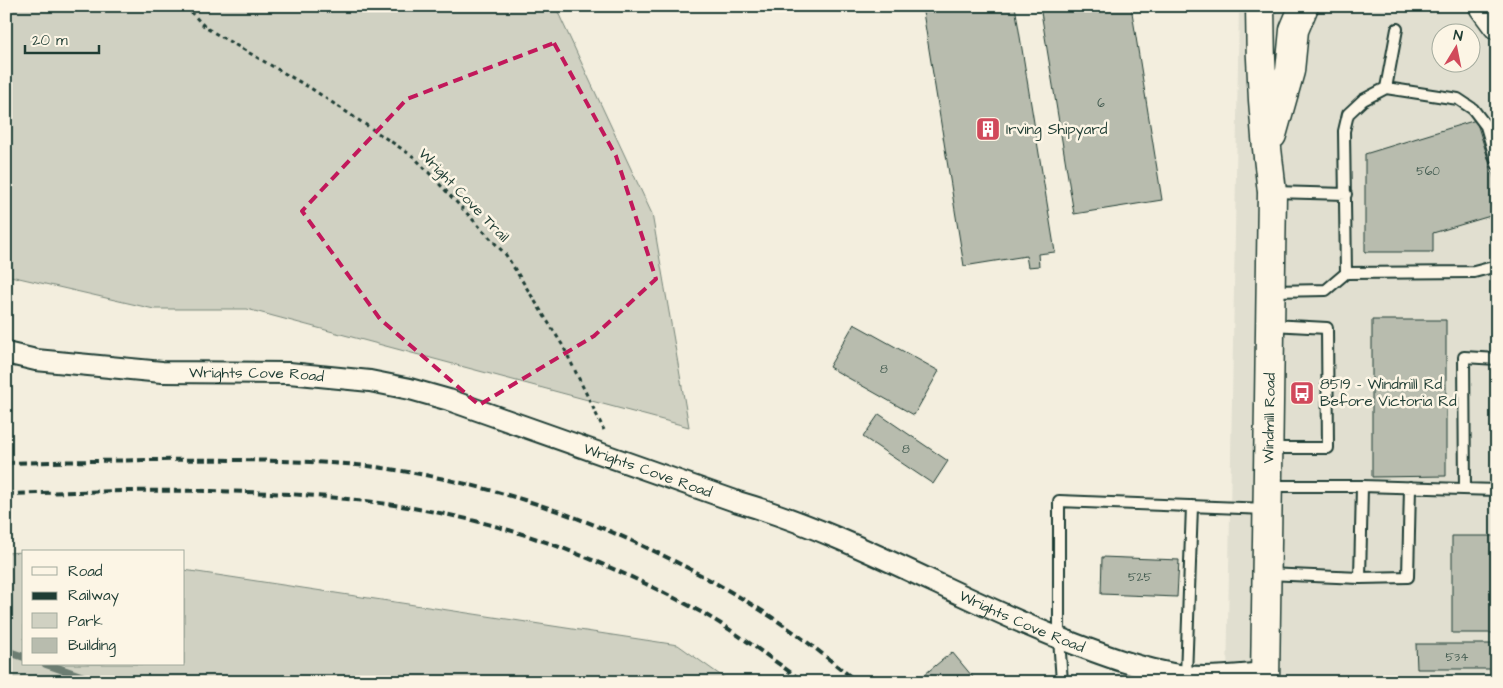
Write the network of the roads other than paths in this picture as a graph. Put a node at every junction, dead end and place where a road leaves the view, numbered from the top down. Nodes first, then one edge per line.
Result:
1 (1260, 6) edge
2 (1304, 6) edge
3 (1483, 6) edge
4 (1497, 26) edge
5 (1397, 29) dead end
6 (1386, 88) junction
7 (1267, 154) junction
8 (1497, 164) edge
9 (1272, 192) junction
10 (1346, 194) junction
11 (1497, 266) edge
12 (1346, 273) junction
13 (1271, 291) junction
14 (1271, 325) junction
15 (6, 353) edge
16 (1497, 359) edge
17 (1268, 448) junction
18 (1362, 486) junction
19 (1410, 487) junction
20 (1465, 489) junction
21 (1497, 490) edge
22 (1268, 497) junction
23 (1192, 506) junction
24 (1267, 574) junction
25 (1360, 578) junction
26 (1059, 638) junction
27 (1186, 676) junction
28 (1162, 677) edge
29 (1265, 677) edge
30 (1062, 682) edge

1 - 7 main road, Windmill Road
2 - 7 main road, Windmill Road
3 - 4 main road
5 - 6 lane
6 - 8 lane
6 - 10 lane
7 - 9 main road, Windmill Road
9 - 10 lane
9 - 13 main road, Windmill Road
10 - 12 lane
11 - 12 lane
12 - 13 lane
13 - 14 main road, Windmill Road
14 - 17 main road, Windmill Road
14 - 17 lane
15 - 26 street, Wrights Cove Road
16 - 20 lane
17 - 22 main road, Windmill Road
18 - 19 lane
18 - 22 lane
18 - 25 lane
19 - 20 lane
19 - 25 lane
20 - 21 lane
22 - 23 lane
22 - 24 main road, Windmill Road
23 - 26 lane
23 - 27 lane
24 - 25 lane
24 - 29 main road, Windmill Road
26 - 28 street, Wrights Cove Road
26 - 30 lane
27 - 28 street, Wrights Cove Road
27 - 29 street, Wrights Cove Road

